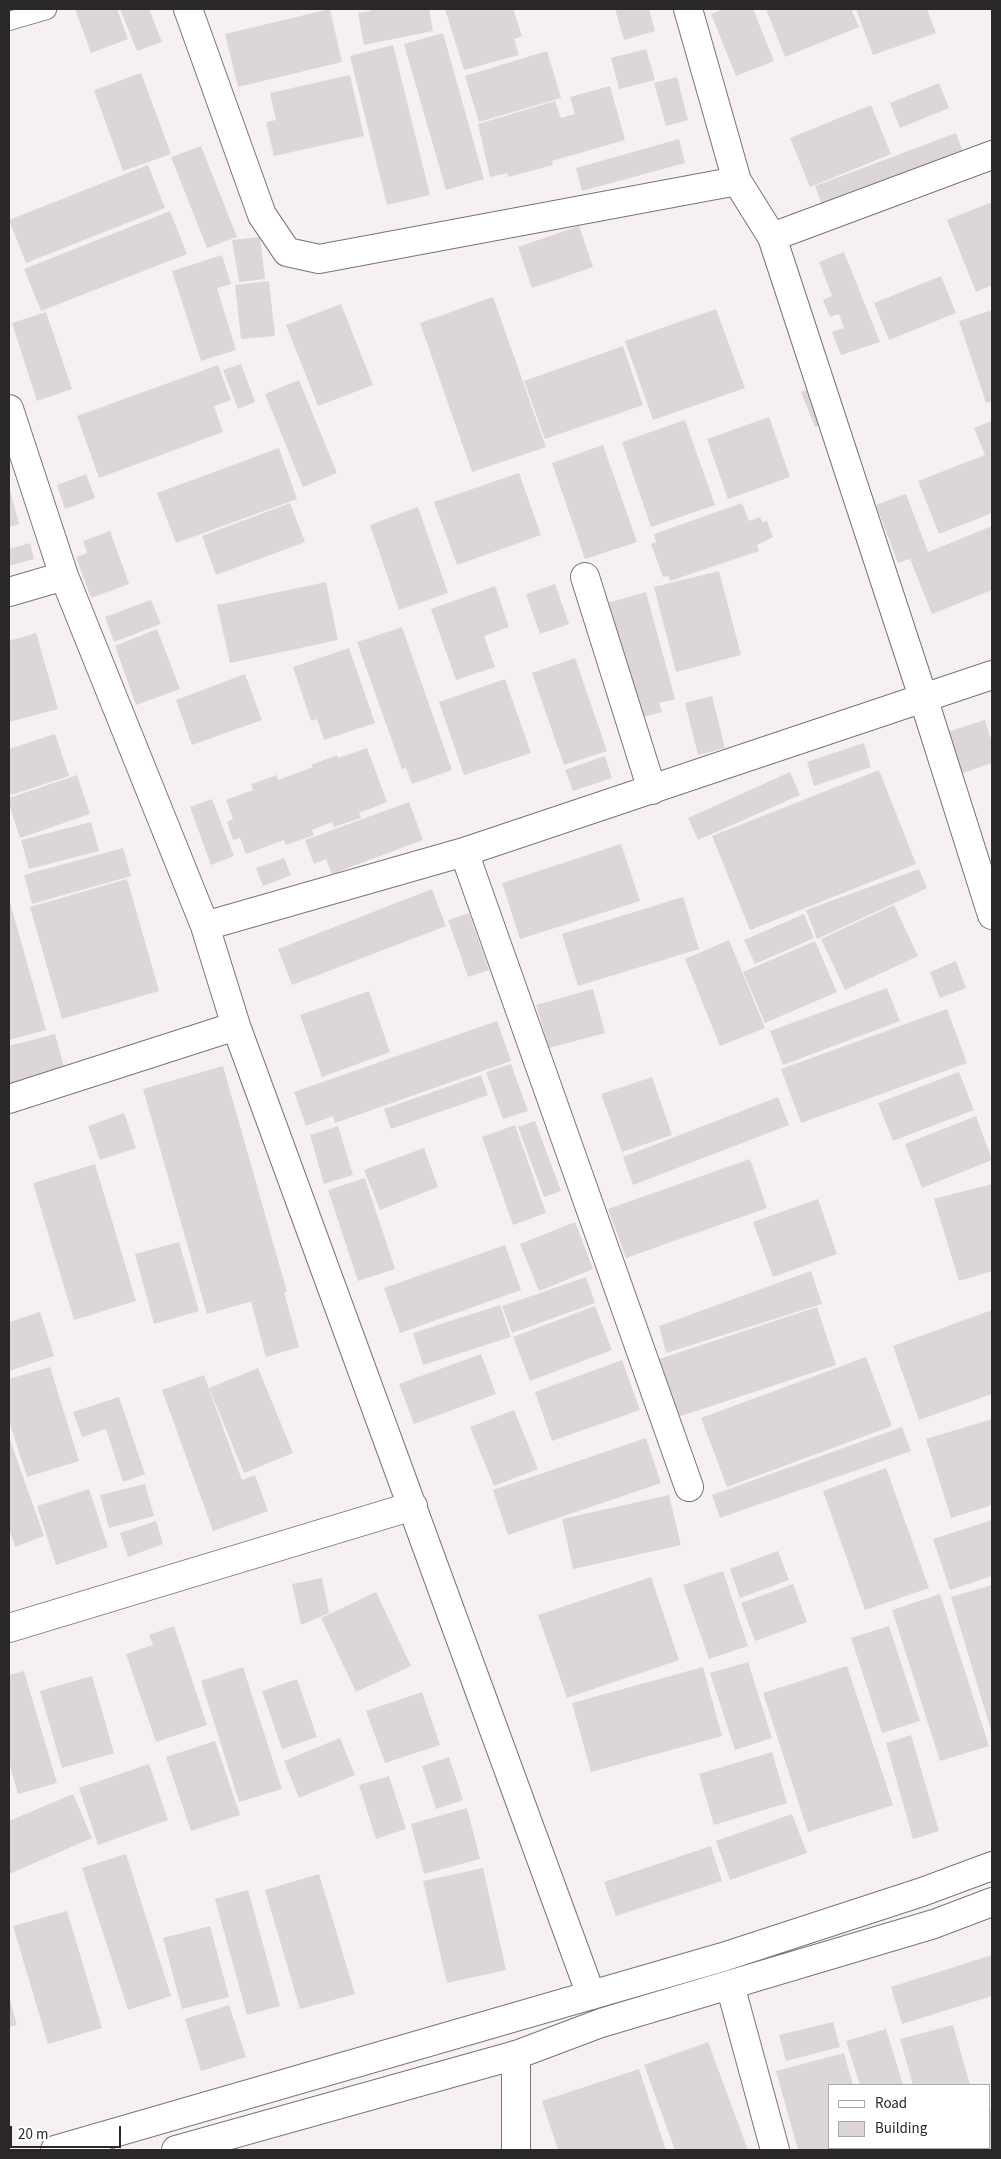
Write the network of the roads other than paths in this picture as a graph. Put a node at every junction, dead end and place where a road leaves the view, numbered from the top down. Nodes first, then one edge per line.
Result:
1 (188, 9) edge
2 (688, 9) edge
3 (47, 10) dead end
4 (9, 21) edge
5 (992, 155) edge
6 (737, 181) junction
7 (772, 237) junction
8 (9, 409) edge
9 (64, 576) junction
10 (585, 577) dead end
11 (9, 592) edge
12 (992, 676) edge
13 (923, 697) junction
14 (652, 790) junction
15 (464, 852) junction
16 (992, 915) edge
17 (206, 926) junction
18 (236, 1026) junction
19 (9, 1099) edge
20 (689, 1487) dead end
21 (413, 1506) junction
22 (9, 1628) edge
23 (992, 1866) edge
24 (992, 1902) edge
25 (730, 1985) junction
26 (592, 1995) junction
27 (516, 2055) junction
28 (55, 2150) edge
29 (176, 2150) edge
30 (516, 2150) edge
31 (775, 2150) edge

1 - 6 street
2 - 6 street
3 - 4 lane
5 - 7 street
6 - 7 street
7 - 13 street
8 - 9 street
9 - 11 street
9 - 17 street
10 - 14 street
12 - 13 street
13 - 14 street
13 - 16 street
14 - 15 street
15 - 17 street
15 - 20 street
17 - 18 street
18 - 19 street
18 - 21 street
21 - 22 street
21 - 26 street
23 - 26 street
24 - 25 street
25 - 27 street
25 - 31 street
26 - 28 street
27 - 29 street
27 - 30 street

